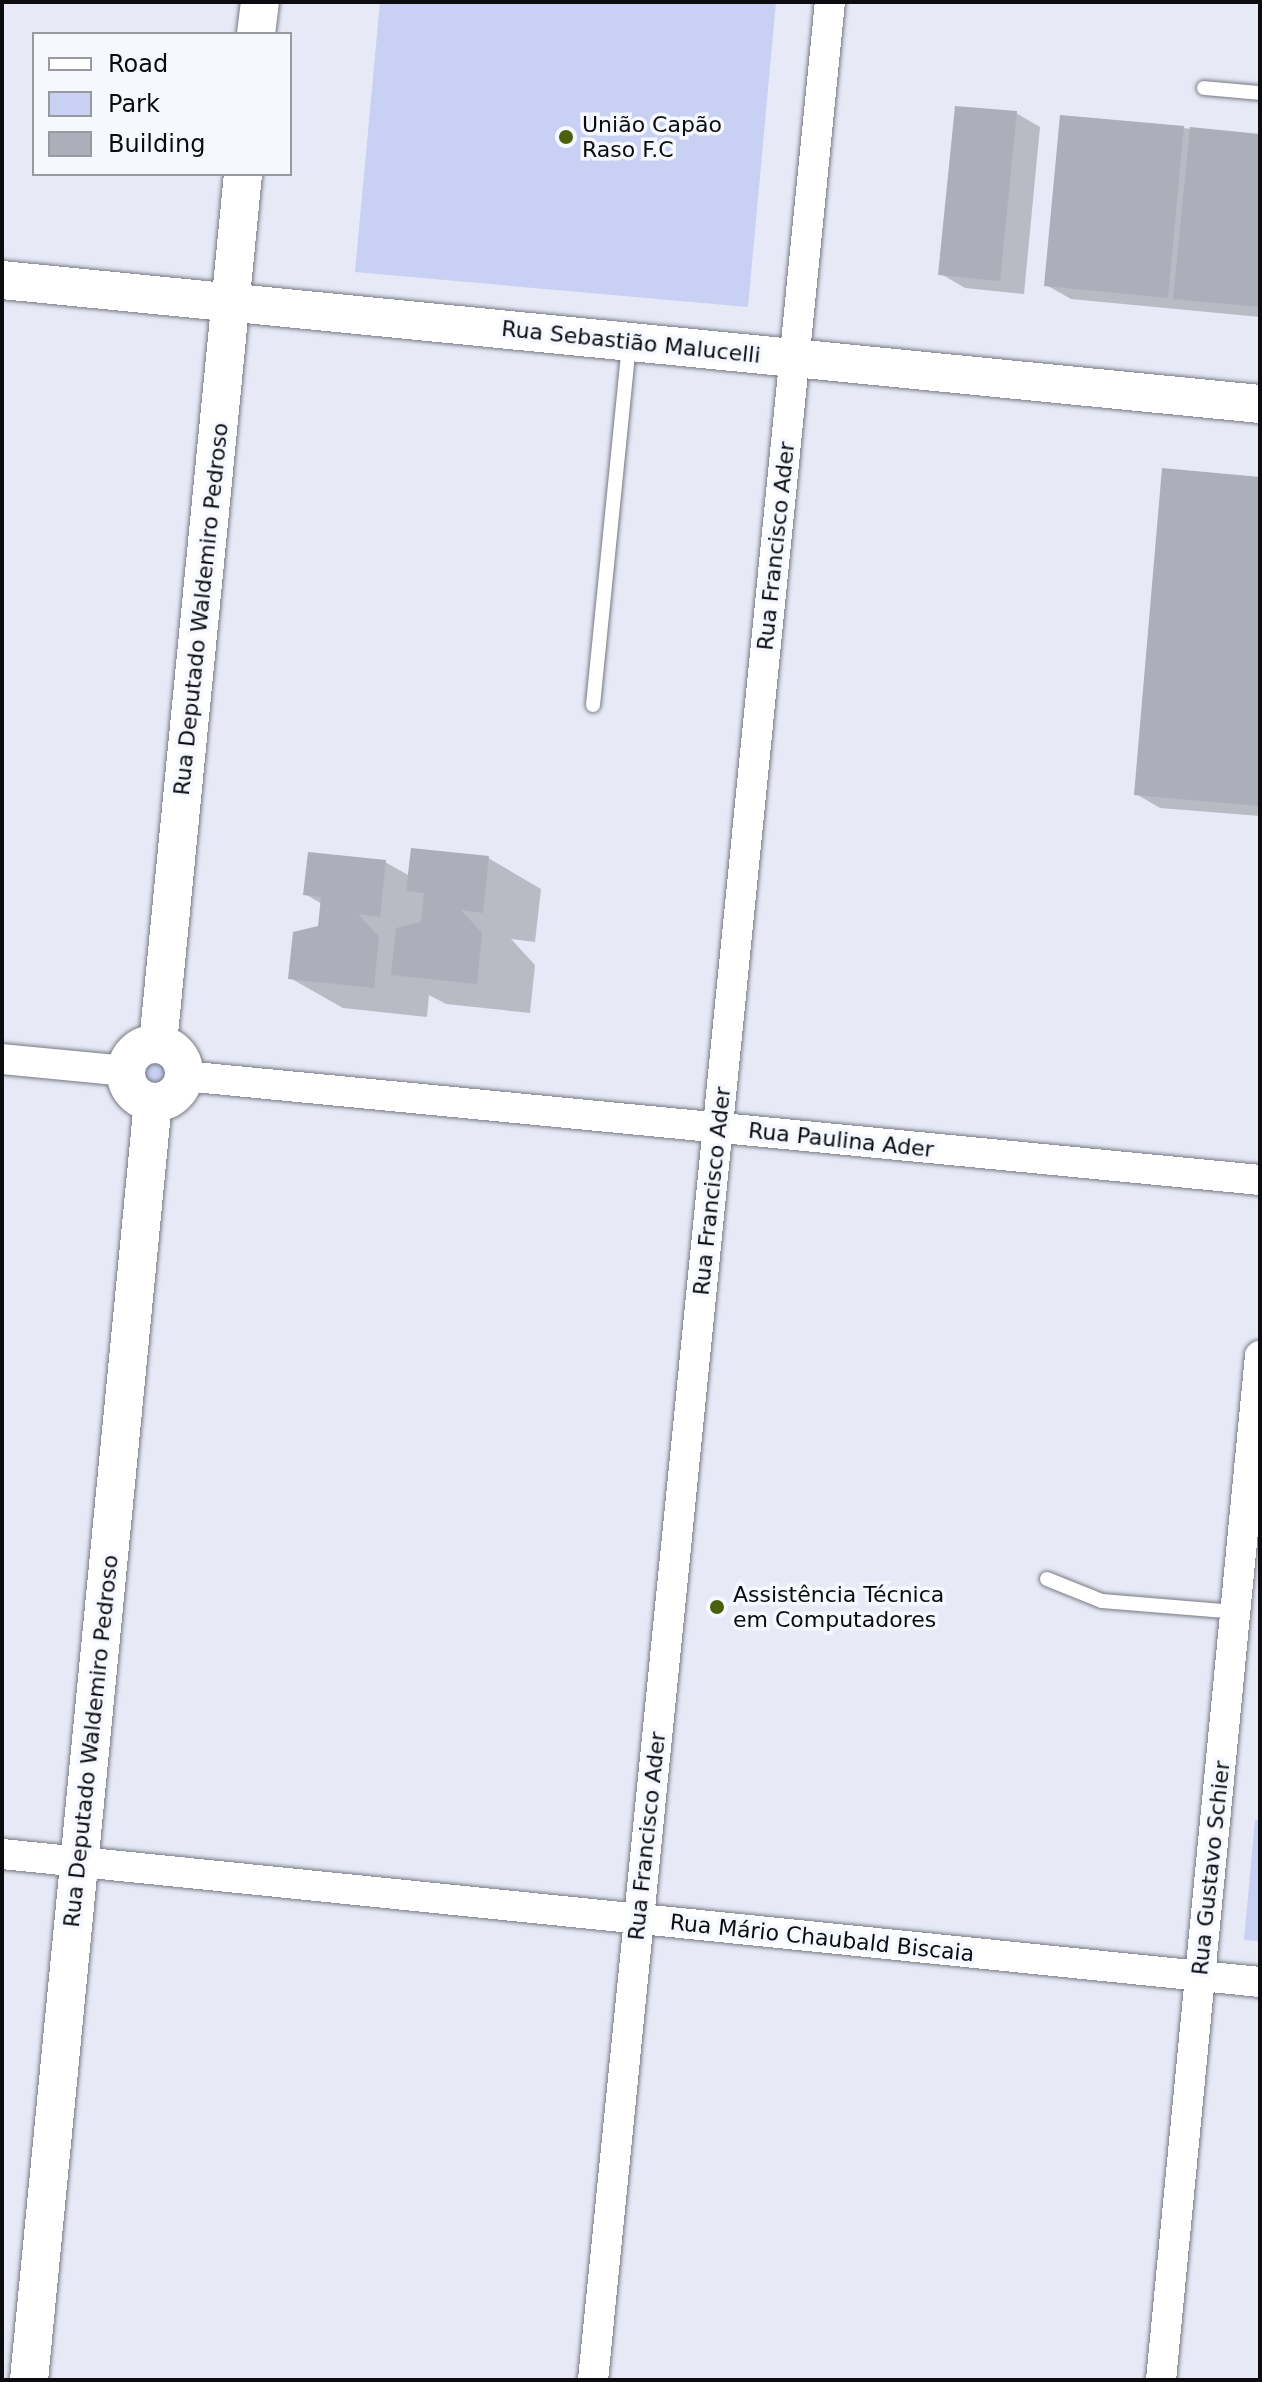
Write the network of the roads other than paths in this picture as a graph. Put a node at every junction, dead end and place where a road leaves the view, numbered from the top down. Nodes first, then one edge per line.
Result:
1 (260, 2) edge
2 (830, 2) edge
3 (256, 32) edge
4 (1204, 88) dead end
5 (1260, 93) edge
6 (243, 176) edge
7 (2, 280) edge
8 (230, 302) junction
9 (629, 342) junction
10 (794, 358) junction
11 (1260, 404) edge
12 (593, 705) dead end
13 (158, 1044) junction
14 (2, 1059) edge
15 (127, 1071) junction
16 (184, 1076) junction
17 (153, 1102) junction
18 (718, 1128) junction
19 (1260, 1180) edge
20 (1260, 1356) edge
21 (1047, 1579) dead end
22 (1235, 1612) junction
23 (2, 1854) edge
24 (79, 1862) junction
25 (639, 1919) junction
26 (1200, 1976) junction
27 (1260, 1982) edge
28 (29, 2380) edge
29 (593, 2380) edge
30 (1161, 2380) edge

1 - 3 street
2 - 10 street, Rua Francisco Ader
4 - 5 lane
6 - 8 street, Rua Deputado Waldemiro Pedroso
7 - 8 street, Rua Sebastião Malucelli
8 - 9 street, Rua Sebastião Malucelli
8 - 13 street, Rua Deputado Waldemiro Pedroso
9 - 10 street, Rua Sebastião Malucelli
9 - 12 lane
10 - 11 street, Rua Sebastião Malucelli
10 - 18 street, Rua Francisco Ader
13 - 15 street
13 - 16 street
14 - 15 street
15 - 17 street
16 - 17 street
16 - 18 street, Rua Paulina Ader
17 - 24 street, Rua Deputado Waldemiro Pedroso
18 - 19 street, Rua Paulina Ader
18 - 25 street, Rua Francisco Ader
20 - 22 street, Rua Gustavo Schier
21 - 22 lane
22 - 26 street, Rua Gustavo Schier
23 - 24 street, Rua Mário Chaubald Biscaia
24 - 25 street, Rua Mário Chaubald Biscaia
24 - 28 street, Rua Deputado Waldemiro Pedroso
25 - 26 street, Rua Mário Chaubald Biscaia
25 - 29 street, Rua Francisco Ader
26 - 27 street, Rua Mário Chaubald Biscaia
26 - 30 street, Rua Gustavo Schier

